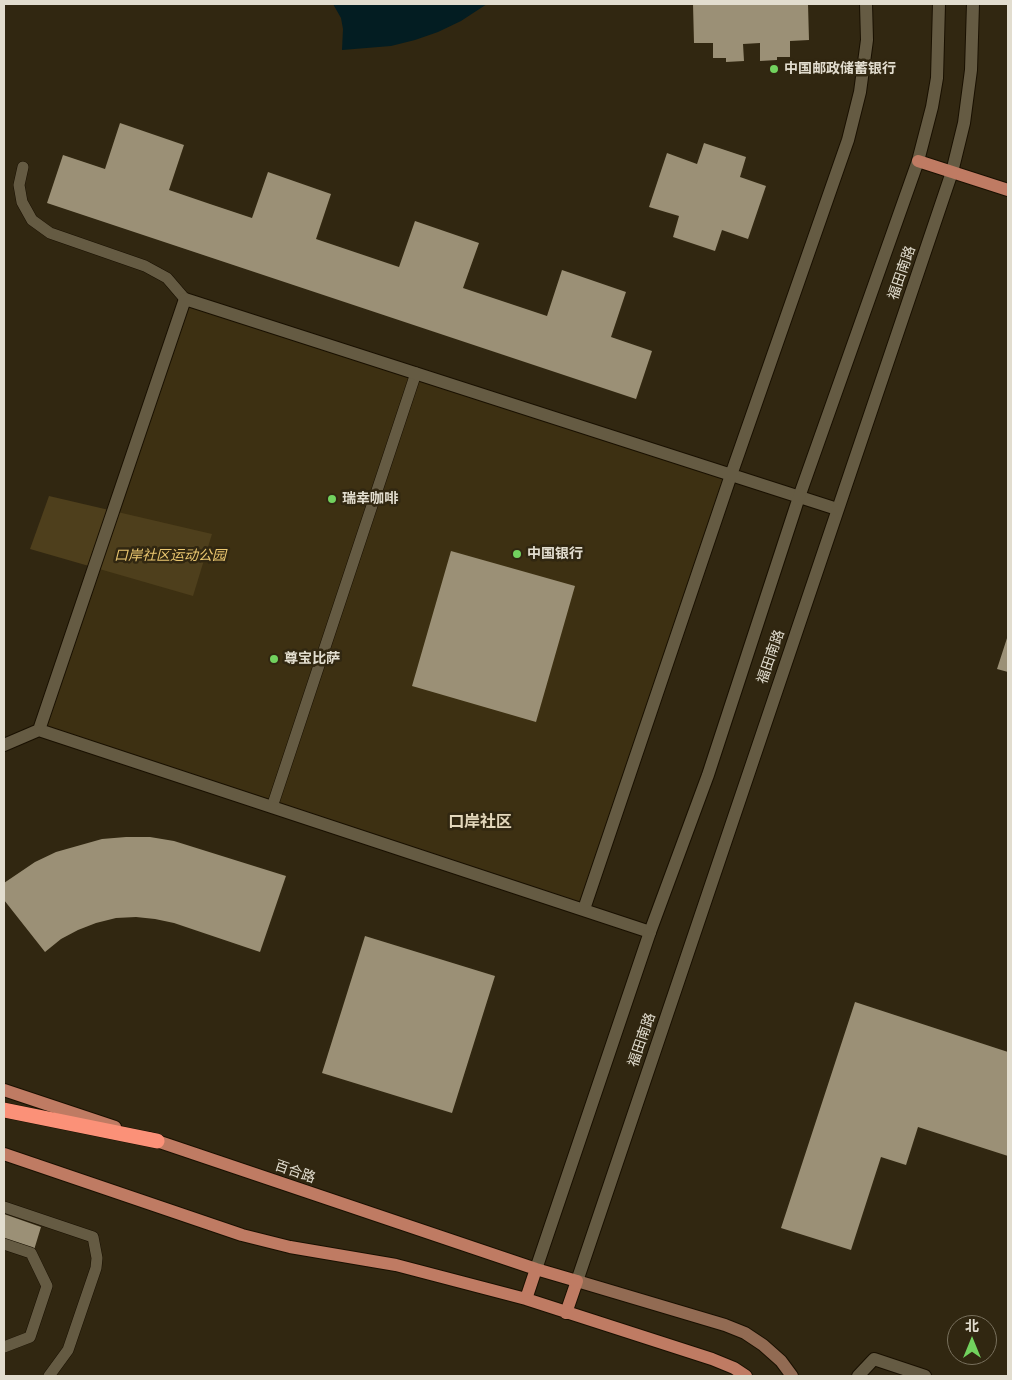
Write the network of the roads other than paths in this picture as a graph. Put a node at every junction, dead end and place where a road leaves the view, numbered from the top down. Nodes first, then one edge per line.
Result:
1 (866, 4) edge
2 (939, 4) edge
3 (973, 4) edge
4 (918, 161) junction
5 (23, 167) dead end
6 (952, 172) junction
7 (1008, 190) edge
8 (185, 299) junction
9 (416, 373) junction
10 (731, 475) junction
11 (799, 497) junction
12 (838, 509) junction
13 (39, 730) junction
14 (4, 745) edge
15 (272, 807) junction
16 (584, 909) junction
17 (650, 932) junction
18 (4, 1090) edge
19 (4, 1110) edge
20 (157, 1141) junction
21 (4, 1154) edge
22 (4, 1206) edge
23 (4, 1244) edge
24 (536, 1269) junction
25 (577, 1281) junction
26 (526, 1299) junction
27 (566, 1313) junction
28 (4, 1347) edge
29 (49, 1376) edge
30 (746, 1376) edge
31 (792, 1376) edge
32 (858, 1376) edge
33 (925, 1376) edge

1 - 10 street
2 - 4 street, 福田南路
3 - 6 street, 福田南路
4 - 6 main road
4 - 11 street, 福田南路
5 - 8 lane
6 - 7 main road
6 - 12 street, 福田南路
8 - 9 street
8 - 13 street
9 - 10 street
9 - 15 lane
10 - 11 street
10 - 16 street
11 - 12 street
11 - 17 street, 福田南路
12 - 25 street, 福田南路
13 - 14 street
13 - 15 street
15 - 16 street
16 - 17 street
17 - 24 street, 福田南路
18 - 20 main road, 百合路
19 - 20 highway
20 - 24 main road, 百合路
21 - 26 main road
22 - 29 lane
23 - 28 lane
24 - 25 main road, 百合路
24 - 26 main road, 福田南路
25 - 27 main road, 福田南路
25 - 31 main road
26 - 27 main road
27 - 30 main road
32 - 33 street

